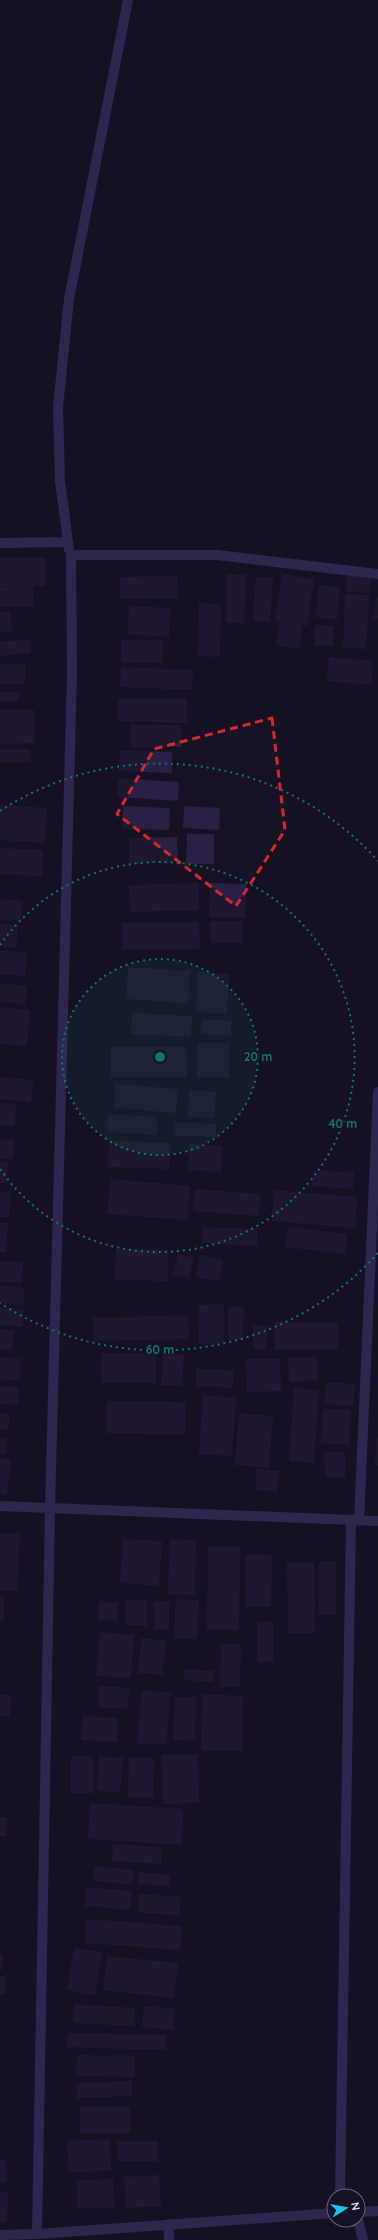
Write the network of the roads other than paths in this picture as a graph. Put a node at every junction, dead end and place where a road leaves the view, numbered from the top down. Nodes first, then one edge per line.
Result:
1 (128, 0) edge
2 (68, 542) junction
3 (0, 543) edge
4 (71, 554) junction
5 (378, 574) edge
6 (378, 1092) edge
7 (0, 1506) edge
8 (50, 1509) junction
9 (355, 1521) junction
10 (378, 1521) edge
11 (340, 2188) edge
12 (378, 2211) edge
13 (366, 2212) edge
14 (326, 2214) edge
15 (169, 2224) junction
16 (360, 2228) edge
17 (37, 2234) junction
18 (0, 2235) edge
19 (168, 2240) edge
20 (363, 2240) edge

1 - 2 street
2 - 3 street
2 - 4 street
4 - 5 street
4 - 8 street
6 - 9 street
7 - 8 street
8 - 9 street
8 - 17 street
9 - 10 street
9 - 11 street
12 - 13 street
14 - 15 street
15 - 17 street
15 - 19 street
16 - 20 street
17 - 18 street

